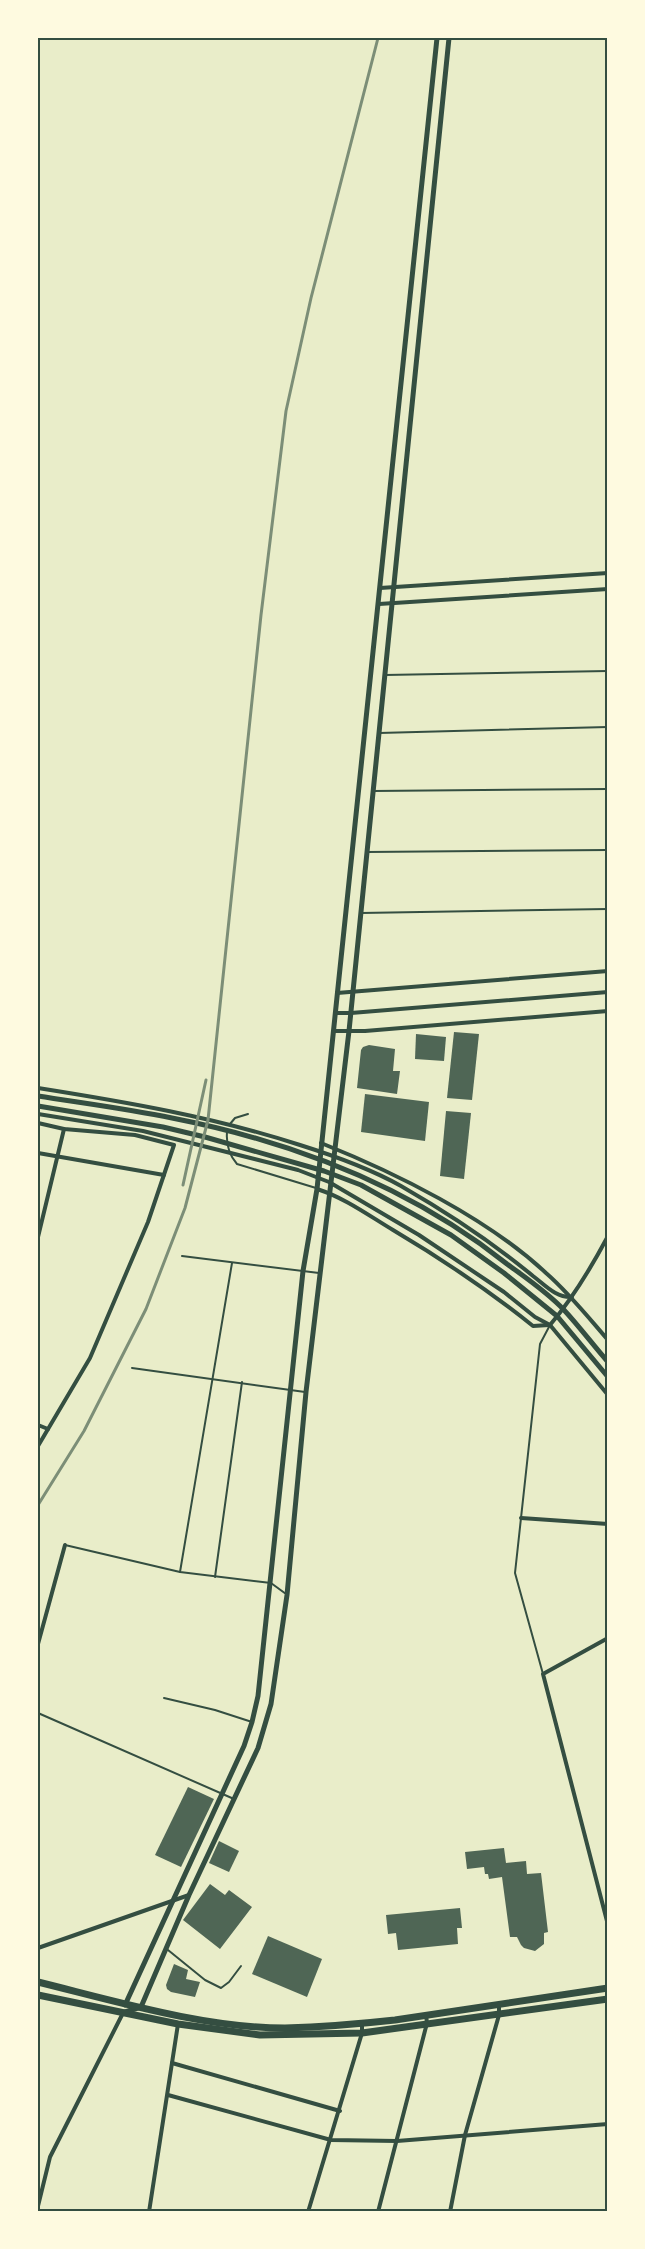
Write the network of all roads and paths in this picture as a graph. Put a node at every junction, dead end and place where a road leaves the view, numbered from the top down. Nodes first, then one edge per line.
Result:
1 (437, 38) edge
2 (449, 38) edge
3 (608, 573) edge
4 (394, 587) junction
5 (380, 588) junction
6 (608, 589) edge
7 (379, 604) junction
8 (392, 604) junction
9 (608, 671) edge
10 (385, 675) junction
11 (608, 727) edge
12 (379, 733) junction
13 (608, 789) edge
14 (373, 791) junction
15 (608, 850) edge
16 (367, 852) junction
17 (608, 909) edge
18 (361, 913) junction
19 (608, 971) edge
20 (353, 992) junction
21 (608, 992) edge
22 (337, 993) junction
23 (608, 1011) edge
24 (335, 1013) junction
25 (351, 1013) junction
26 (333, 1031) junction
27 (349, 1031) junction
28 (38, 1088) edge
29 (38, 1096) edge
30 (38, 1106) edge
31 (38, 1114) edge
32 (248, 1114) dead end
33 (38, 1123) edge
34 (64, 1129) junction
35 (321, 1143) junction
36 (336, 1149) junction
37 (38, 1153) edge
38 (57, 1155) junction
39 (164, 1174) junction
40 (317, 1189) junction
41 (331, 1193) junction
42 (608, 1236) edge
43 (38, 1237) edge
44 (182, 1256) dead end
45 (232, 1263) junction
46 (303, 1271) junction
47 (319, 1273) junction
48 (572, 1297) junction
49 (563, 1309) junction
50 (557, 1316) junction
51 (550, 1325) junction
52 (608, 1340) edge
53 (608, 1362) edge
54 (132, 1368) dead end
55 (608, 1377) edge
56 (212, 1378) junction
57 (242, 1382) junction
58 (290, 1389) junction
59 (306, 1392) junction
60 (608, 1395) edge
61 (38, 1425) edge
62 (48, 1429) junction
63 (38, 1446) edge
64 (521, 1518) junction
65 (608, 1524) edge
66 (65, 1545) joint
67 (180, 1572) junction
68 (215, 1577) junction
69 (271, 1583) junction
70 (287, 1595) junction
71 (608, 1638) edge
72 (38, 1644) edge
73 (543, 1674) junction
74 (164, 1698) dead end
75 (38, 1713) edge
76 (252, 1722) junction
77 (221, 1793) junction
78 (234, 1799) junction
79 (189, 1895) junction
80 (174, 1900) junction
81 (608, 1925) edge
82 (38, 1948) edge
83 (166, 1948) junction
84 (241, 1965) dead end
85 (38, 1982) edge
86 (608, 1988) edge
87 (38, 1995) edge
88 (608, 1999) edge
89 (126, 2003) junction
90 (499, 2004) junction
91 (141, 2007) junction
92 (124, 2013) junction
93 (499, 2015) junction
94 (427, 2019) junction
95 (178, 2024) junction
96 (362, 2024) junction
97 (362, 2033) junction
98 (172, 2063) junction
99 (168, 2095) junction
100 (340, 2111) junction
101 (608, 2124) edge
102 (465, 2135) junction
103 (331, 2140) junction
104 (397, 2141) junction
105 (38, 2206) edge
106 (149, 2211) edge
107 (308, 2211) edge
108 (378, 2211) edge
109 (450, 2211) edge

1 - 5 street
2 - 4 street
3 - 4 street
4 - 5 street
4 - 8 street
5 - 7 street
6 - 8 street
7 - 8 street
7 - 22 street
8 - 10 street
9 - 10 lane
10 - 12 street
11 - 12 lane
12 - 14 street
13 - 14 lane
14 - 16 street
15 - 16 lane
16 - 18 street
17 - 18 lane
18 - 20 street
19 - 20 street
20 - 22 street
20 - 25 street
21 - 25 street
22 - 24 street
23 - 27 street
24 - 25 street
24 - 26 street
25 - 27 street
26 - 27 street
26 - 35 street
27 - 36 street
28 - 48 street
29 - 49 street
30 - 50 street
31 - 51 street
32 - 40 lane
33 - 34 street
34 - 38 street
34 - 39 street
35 - 36 street
35 - 40 street
36 - 41 street
36 - 48 street
37 - 38 street
38 - 39 street
38 - 43 street
39 - 62 street
40 - 41 street
40 - 46 street
41 - 47 street
41 - 51 street
42 - 48 street
44 - 45 lane
45 - 46 lane
45 - 56 lane
46 - 47 lane
46 - 58 street
47 - 59 street
48 - 49 street
48 - 52 street
49 - 50 street
49 - 53 street
50 - 51 street
50 - 55 street
51 - 60 street
51 - 64 lane
54 - 56 lane
56 - 57 lane
56 - 67 lane
57 - 58 lane
57 - 68 lane
58 - 59 lane
58 - 69 street
59 - 70 street
61 - 62 street
62 - 63 street
64 - 65 street
64 - 73 lane
66 - 67 lane
66 - 72 street
67 - 68 lane
68 - 69 lane
69 - 70 lane
69 - 76 street
70 - 78 street
71 - 73 street
73 - 81 street
74 - 76 lane
75 - 77 lane
76 - 77 street
77 - 78 lane
77 - 80 street
78 - 79 street
79 - 80 street
79 - 83 street
80 - 82 street
80 - 89 street
83 - 84 lane
83 - 91 street
85 - 89 main road
86 - 90 main road
87 - 92 main road
88 - 93 main road
89 - 91 main road
89 - 92 street
90 - 93 street
90 - 94 main road
91 - 92 street
91 - 96 main road
92 - 95 main road
92 - 105 street
93 - 94 main road
93 - 102 street
94 - 96 main road
94 - 97 main road
94 - 104 street
95 - 97 main road
95 - 98 street
96 - 97 street
97 - 100 street
98 - 99 street
98 - 100 street
99 - 103 street
99 - 106 street
100 - 103 street
101 - 102 street
102 - 104 street
102 - 109 street
103 - 104 street
103 - 107 street
104 - 108 street

